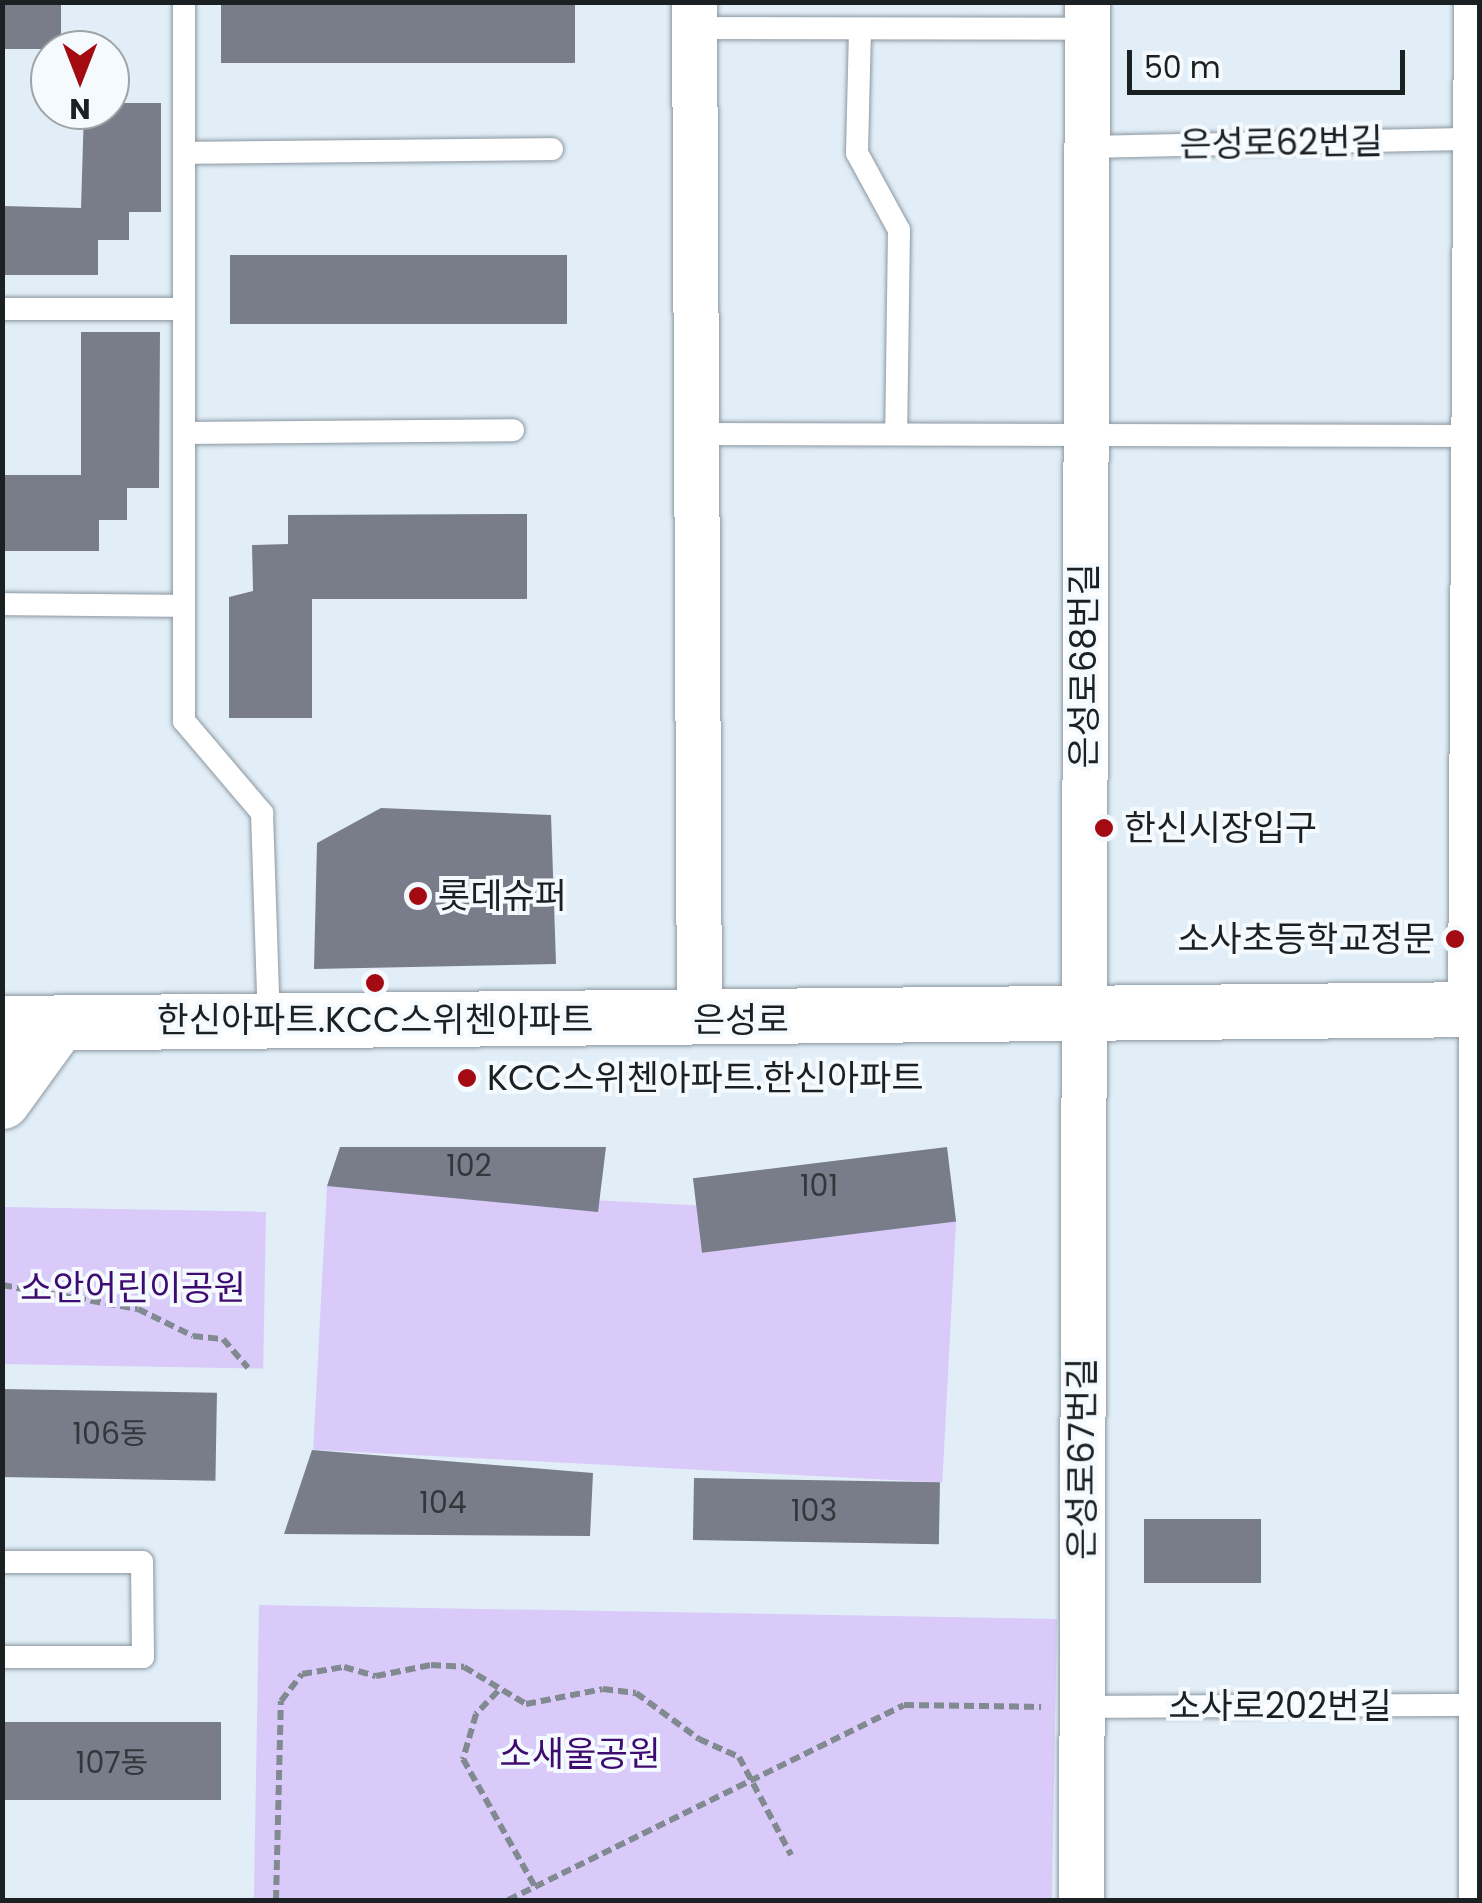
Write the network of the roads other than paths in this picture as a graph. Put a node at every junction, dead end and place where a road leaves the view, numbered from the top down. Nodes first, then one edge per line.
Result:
1 (184, 2) edge
2 (1476, 2) edge
3 (694, 15) edge
4 (1087, 16) edge
5 (860, 30) junction
6 (1476, 139) junction
7 (1086, 147) junction
8 (552, 150) dead end
9 (184, 153) junction
10 (2, 309) edge
11 (184, 309) junction
12 (512, 430) dead end
13 (184, 432) junction
14 (696, 434) junction
15 (896, 434) junction
16 (1085, 435) junction
17 (1476, 436) junction
18 (2, 604) edge
19 (184, 606) junction
20 (1475, 1009) edge
21 (1082, 1017) junction
22 (699, 1020) junction
23 (2, 1023) edge
24 (269, 1024) junction
25 (57, 1026) junction
26 (2, 1101) edge
27 (2, 1562) edge
28 (2, 1656) edge
29 (1474, 1705) edge
30 (1081, 1707) junction
31 (1081, 1900) edge
32 (1470, 1900) edge

1 - 9 lane
2 - 6 street
3 - 5 lane, 은성로68번길
3 - 14 street
4 - 5 lane, 은성로68번길
4 - 7 street, 은성로68번길
5 - 15 lane
6 - 7 lane, 은성로62번길
6 - 17 street
7 - 16 street, 은성로68번길
8 - 9 lane
9 - 11 lane
10 - 11 lane
11 - 13 lane
12 - 13 lane
13 - 19 lane
14 - 15 lane
14 - 22 street
15 - 16 lane
16 - 17 lane
16 - 21 street, 은성로68번길
17 - 20 street
18 - 19 lane
19 - 24 lane
20 - 21 street, 은성로
20 - 29 lane
21 - 22 street, 은성로
21 - 30 street, 은성로67번길
22 - 24 street, 은성로
23 - 25 street, 은성로
24 - 25 street, 은성로
25 - 26 street
27 - 28 lane
29 - 30 lane, 소사로202번길
29 - 32 lane
30 - 31 street, 은성로67번길

